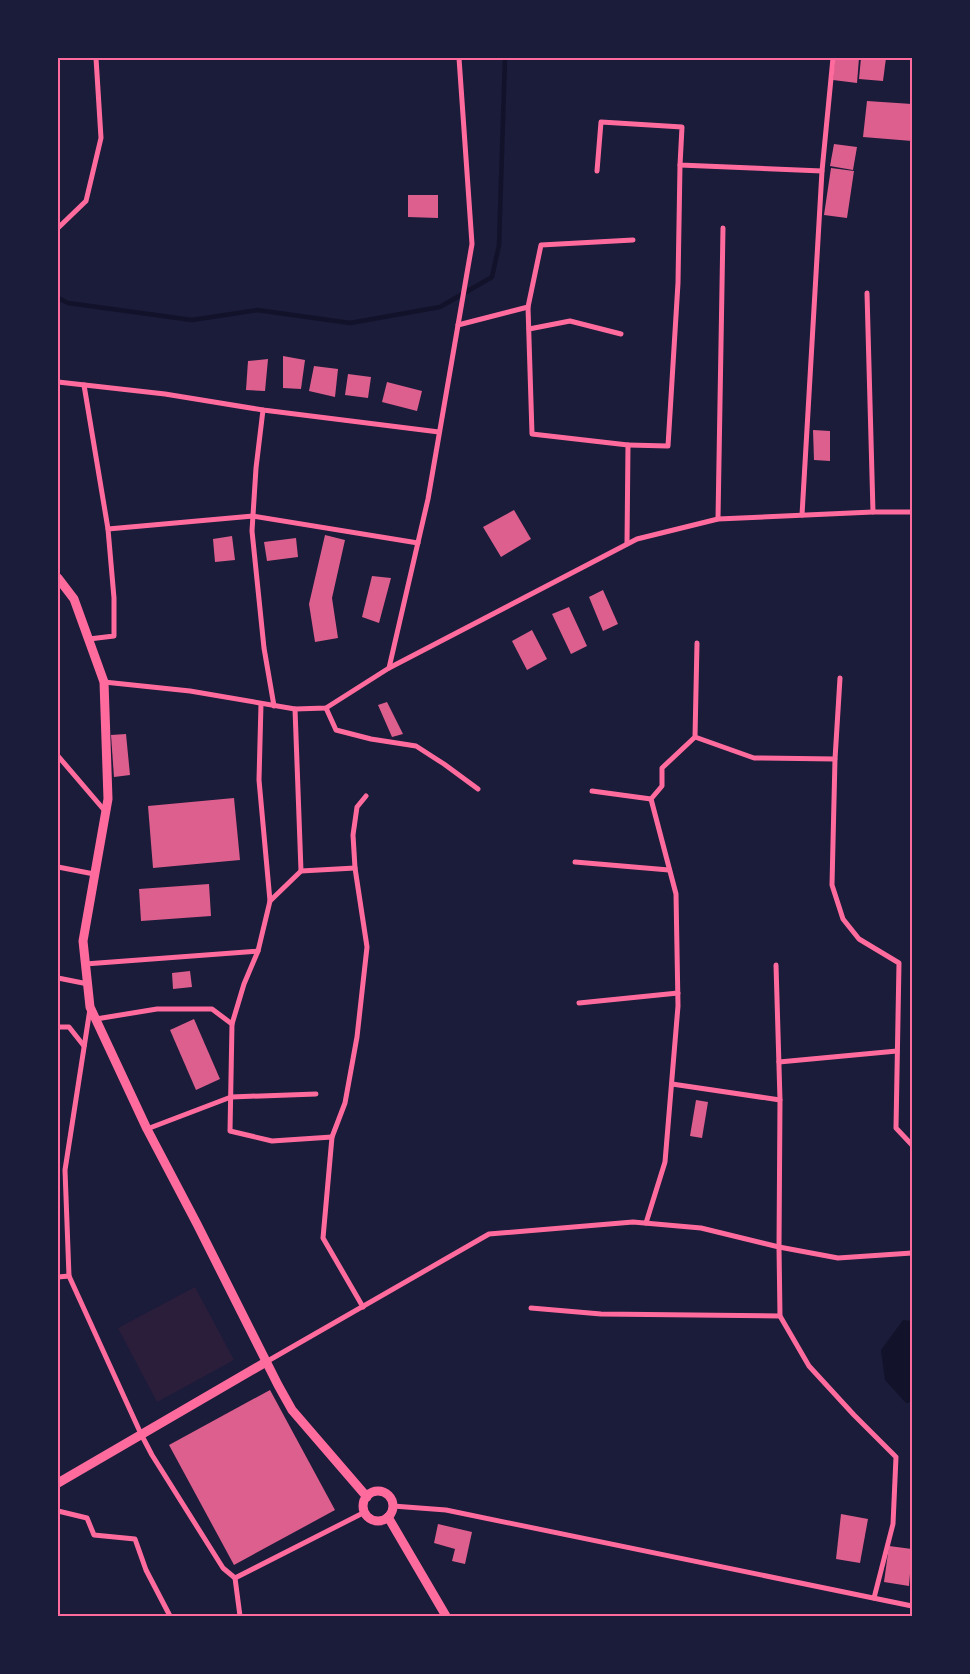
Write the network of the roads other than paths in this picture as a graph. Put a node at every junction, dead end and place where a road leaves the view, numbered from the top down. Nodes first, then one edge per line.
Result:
1 (96, 58) edge
2 (459, 58) edge
3 (833, 58) edge
4 (680, 165) junction
5 (597, 171) dead end
6 (822, 171) junction
7 (58, 228) edge
8 (723, 228) dead end
9 (633, 240) dead end
10 (866, 292) dead end
11 (528, 307) junction
12 (458, 325) junction
13 (529, 329) junction
14 (621, 334) dead end
15 (58, 382) edge
16 (84, 385) junction
17 (263, 410) junction
18 (439, 432) junction
19 (628, 444) junction
20 (873, 512) junction
21 (912, 512) edge
22 (802, 515) junction
23 (253, 516) junction
24 (718, 520) junction
25 (108, 529) junction
26 (418, 543) junction
27 (626, 544) junction
28 (58, 578) edge
29 (89, 639) junction
30 (697, 643) dead end
31 (389, 668) junction
32 (840, 678) dead end
33 (104, 682) junction
34 (261, 704) junction
35 (274, 706) junction
36 (295, 708) junction
37 (326, 708) junction
38 (695, 737) junction
39 (58, 756) edge
40 (835, 759) junction
41 (478, 789) dead end
42 (592, 791) dead end
43 (366, 796) dead end
44 (651, 799) junction
45 (105, 812) junction
46 (575, 862) dead end
47 (58, 867) edge
48 (355, 868) junction
49 (301, 870) junction
50 (669, 870) junction
51 (94, 874) junction
52 (270, 901) junction
53 (258, 951) junction
54 (85, 964) junction
55 (776, 965) dead end
56 (58, 978) edge
57 (88, 984) junction
58 (678, 993) junction
59 (579, 1003) dead end
60 (90, 1007) junction
61 (96, 1019) junction
62 (232, 1024) junction
63 (58, 1027) edge
64 (84, 1046) junction
65 (898, 1051) junction
66 (779, 1062) junction
67 (672, 1084) junction
68 (316, 1094) dead end
69 (231, 1097) junction
70 (780, 1100) junction
71 (147, 1129) junction
72 (332, 1137) junction
73 (912, 1145) edge
74 (58, 1170) edge
75 (65, 1170) junction
76 (646, 1223) junction
77 (778, 1248) junction
78 (912, 1253) edge
79 (69, 1276) junction
80 (58, 1277) edge
81 (362, 1308) junction
82 (531, 1308) dead end
83 (780, 1316) junction
84 (266, 1362) junction
85 (141, 1434) junction
86 (58, 1483) edge
87 (366, 1497) junction
88 (393, 1506) junction
89 (58, 1511) edge
90 (365, 1512) junction
91 (388, 1517) junction
92 (235, 1578) junction
93 (874, 1598) junction
94 (912, 1606) edge
95 (170, 1616) edge
96 (240, 1616) edge
97 (446, 1616) edge

1 - 7 street
2 - 12 street
3 - 6 street
4 - 5 street
4 - 6 street
4 - 19 street
6 - 22 street
8 - 24 street
9 - 11 street
10 - 20 street
11 - 12 street
11 - 13 street
12 - 18 street
13 - 14 street
13 - 19 street
15 - 16 street
16 - 17 street
16 - 25 street
17 - 18 street
17 - 23 street
18 - 26 street
19 - 27 street
20 - 21 street
20 - 22 street
22 - 24 street
23 - 25 street
23 - 26 street
23 - 35 street
24 - 27 street
25 - 29 street
26 - 31 street
27 - 31 street
28 - 29 main road
29 - 33 main road
30 - 38 street
31 - 37 street
32 - 40 street
33 - 34 street
33 - 45 main road
34 - 35 street
34 - 52 street
35 - 36 street
36 - 37 street
36 - 49 street
37 - 41 street
38 - 40 street
38 - 44 street
39 - 45 street
40 - 65 street
42 - 44 street
43 - 48 street
44 - 50 street
45 - 51 main road
46 - 50 street
47 - 51 street
48 - 49 street
48 - 72 street
49 - 52 street
50 - 58 street
51 - 54 main road
52 - 53 street
53 - 54 street
53 - 62 street
54 - 57 main road
55 - 66 street
56 - 57 street
57 - 60 main road
58 - 59 street
58 - 67 street
60 - 61 main road
60 - 64 street
61 - 62 street
61 - 71 main road
62 - 69 street
63 - 64 street
64 - 75 street
65 - 66 street
65 - 73 street
66 - 70 street
67 - 70 street
67 - 76 street
68 - 69 street
69 - 71 street
69 - 72 street
70 - 77 street
71 - 84 main road
72 - 81 street
74 - 75 street
75 - 79 street
76 - 77 street
76 - 81 street
77 - 78 street
77 - 83 street
79 - 80 street
79 - 85 street
81 - 84 street
82 - 83 street
83 - 93 street
84 - 85 main road
84 - 87 main road
85 - 86 main road
85 - 92 street
87 - 88 main road
87 - 90 main road
88 - 91 main road
88 - 93 street
89 - 95 street
90 - 91 main road
90 - 92 street
91 - 97 main road
92 - 96 street
93 - 94 street

